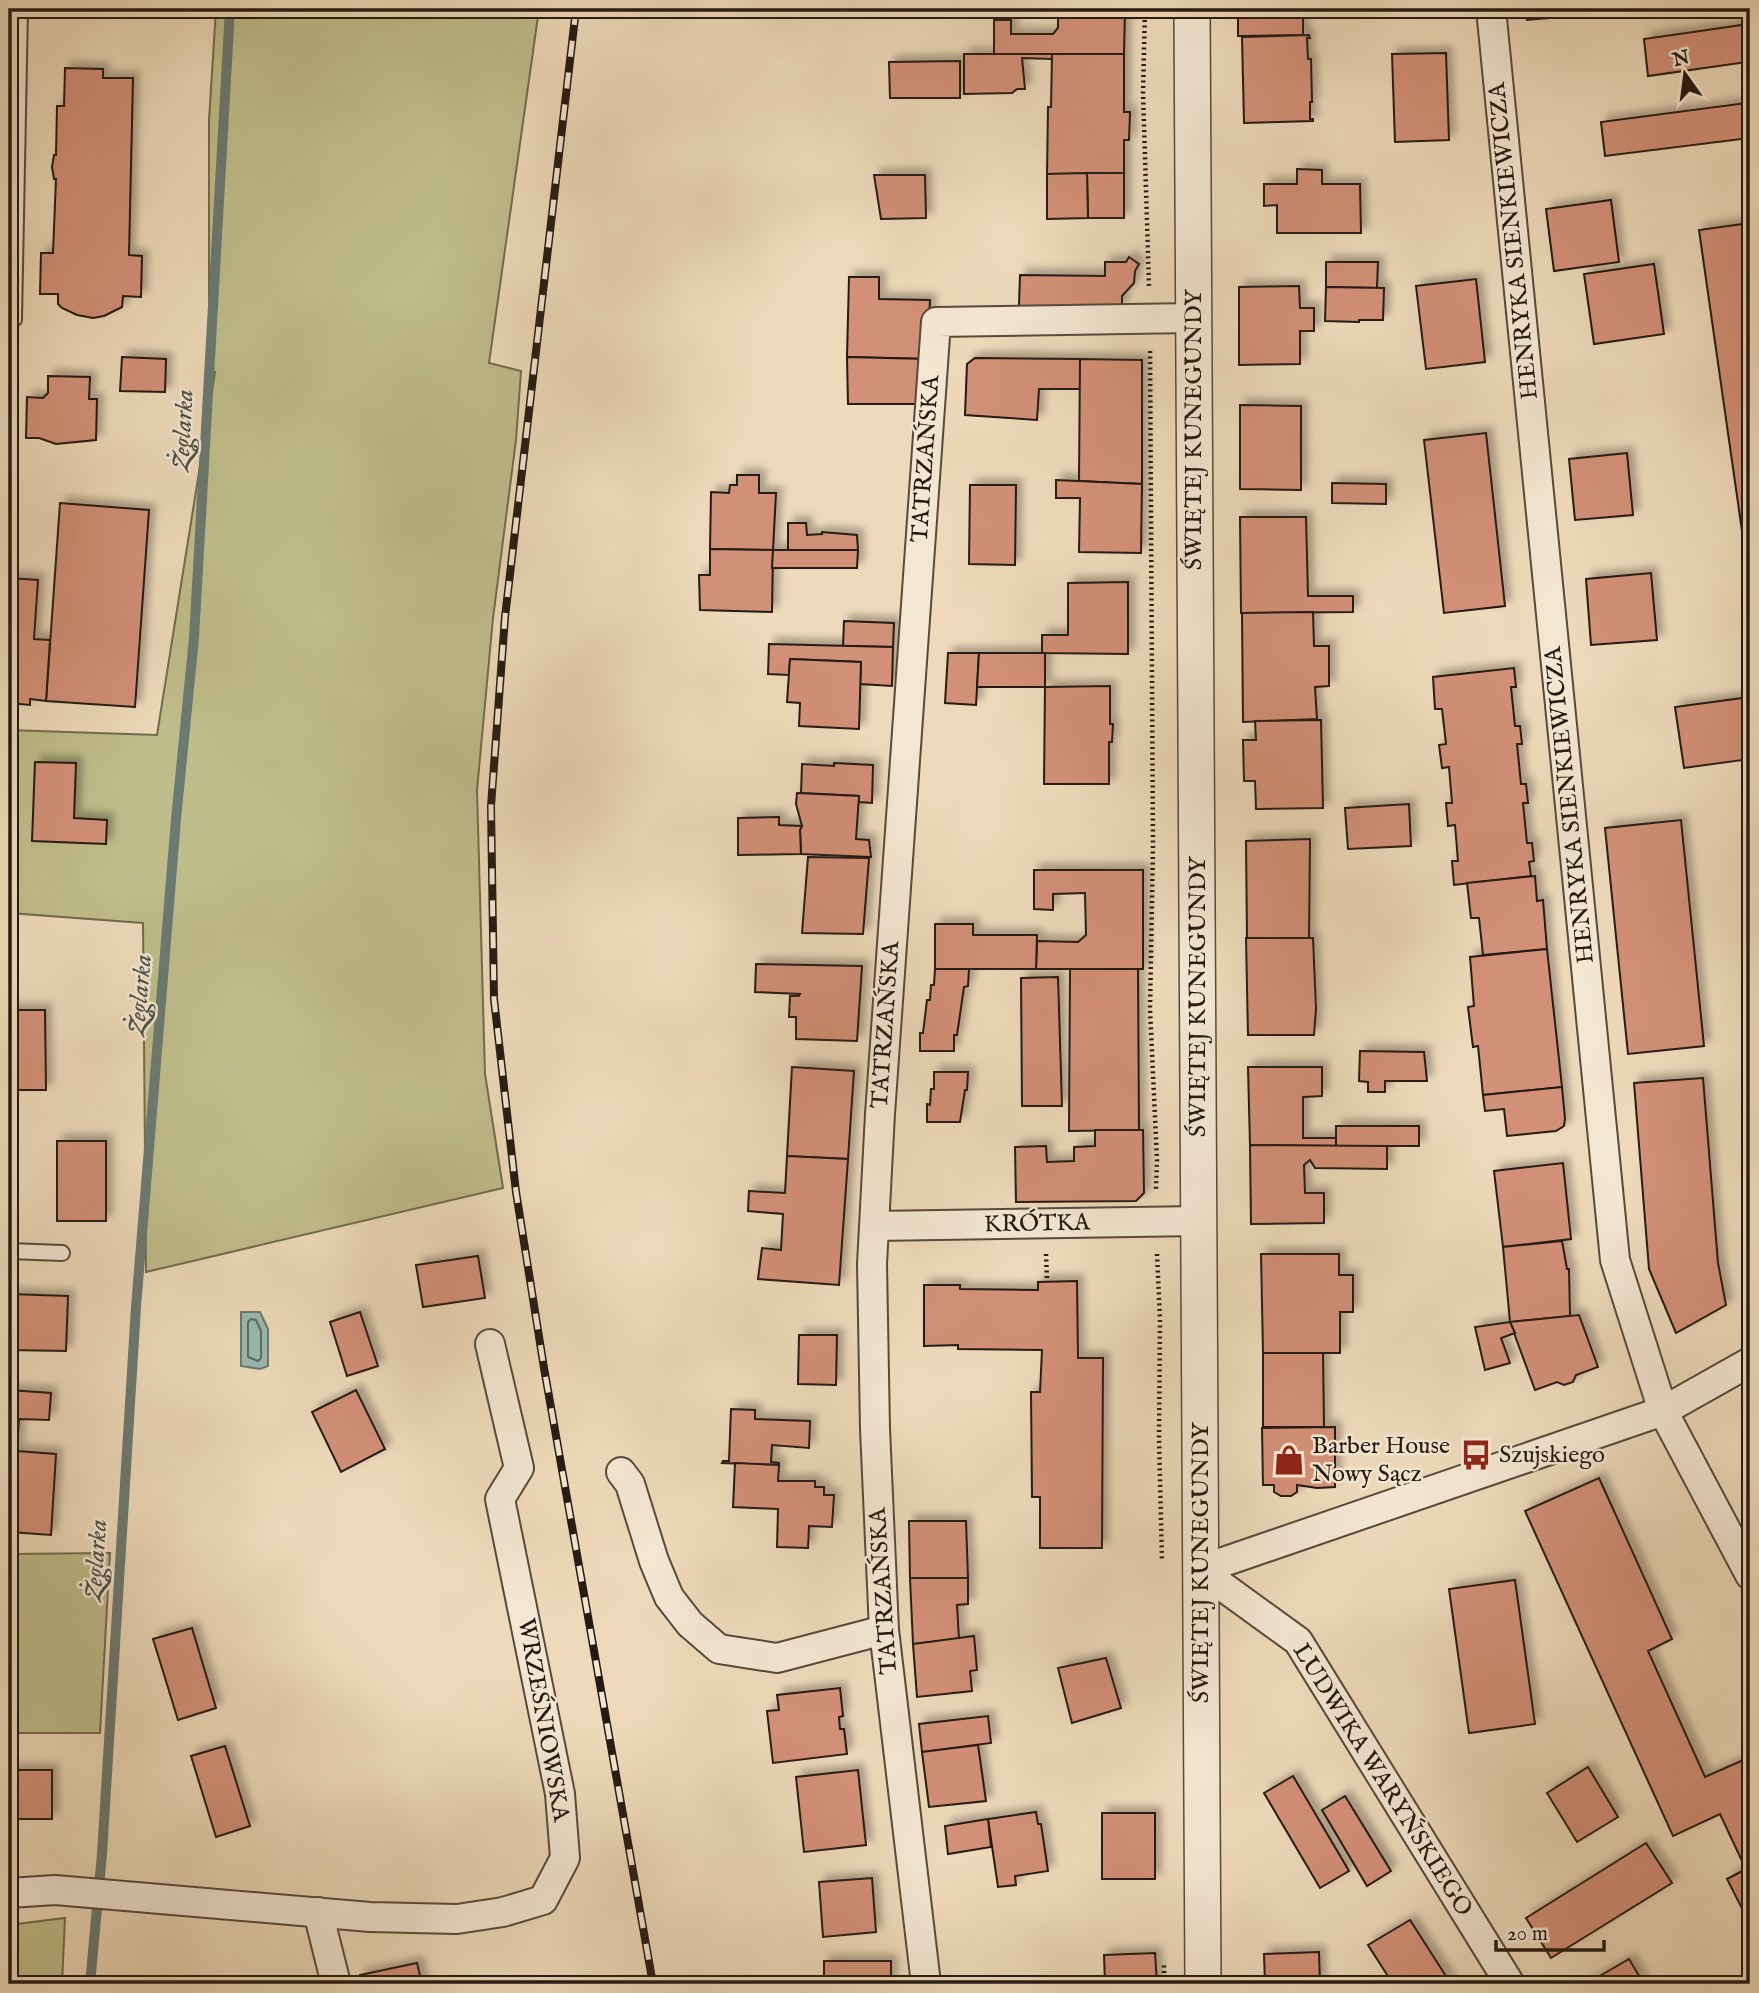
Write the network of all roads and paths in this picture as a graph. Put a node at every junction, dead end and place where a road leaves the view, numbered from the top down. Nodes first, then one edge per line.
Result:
1 (19, 9) edge
2 (1145, 9) edge
3 (1192, 9) edge
4 (1491, 9) edge
5 (1149, 318) junction
6 (1194, 318) junction
7 (9, 323) edge
8 (1156, 1198) dead end
9 (1200, 1222) junction
10 (874, 1226) junction
11 (9, 1251) edge
12 (1045, 1252) dead end
13 (61, 1253) dead end
14 (1047, 1281) dead end
15 (490, 1344) dead end
16 (1750, 1362) edge
17 (1663, 1411) junction
18 (621, 1472) dead end
19 (1200, 1570) junction
20 (1750, 1574) edge
21 (884, 1630) junction
22 (9, 1894) edge
23 (318, 1912) junction
24 (336, 1984) edge
25 (926, 1984) edge
26 (1203, 1984) edge
27 (1510, 1984) edge

1 - 7 lane
2 - 5 path
3 - 6 street, ŚWIĘTEJ KUNEGUNDY
4 - 17 street, HENRYKA SIENKIEWICZA
5 - 6 street, TATRZAŃSKA
5 - 8 path
5 - 10 street, TATRZAŃSKA
6 - 9 street, ŚWIĘTEJ KUNEGUNDY
9 - 10 street, KRÓTKA
9 - 19 street, ŚWIĘTEJ KUNEGUNDY
10 - 21 street, TATRZAŃSKA
11 - 13 lane
12 - 14 path
15 - 23 street, WRZEŚNIOWSKA
16 - 17 street
17 - 19 street
17 - 20 street, HENRYKA SIENKIEWICZA
18 - 21 street
19 - 26 street, ŚWIĘTEJ KUNEGUNDY
19 - 27 street, LUDWIKA WARYŃSKIEGO
21 - 25 street, TATRZAŃSKA
22 - 23 street, WRZEŚNIOWSKA
23 - 24 street

